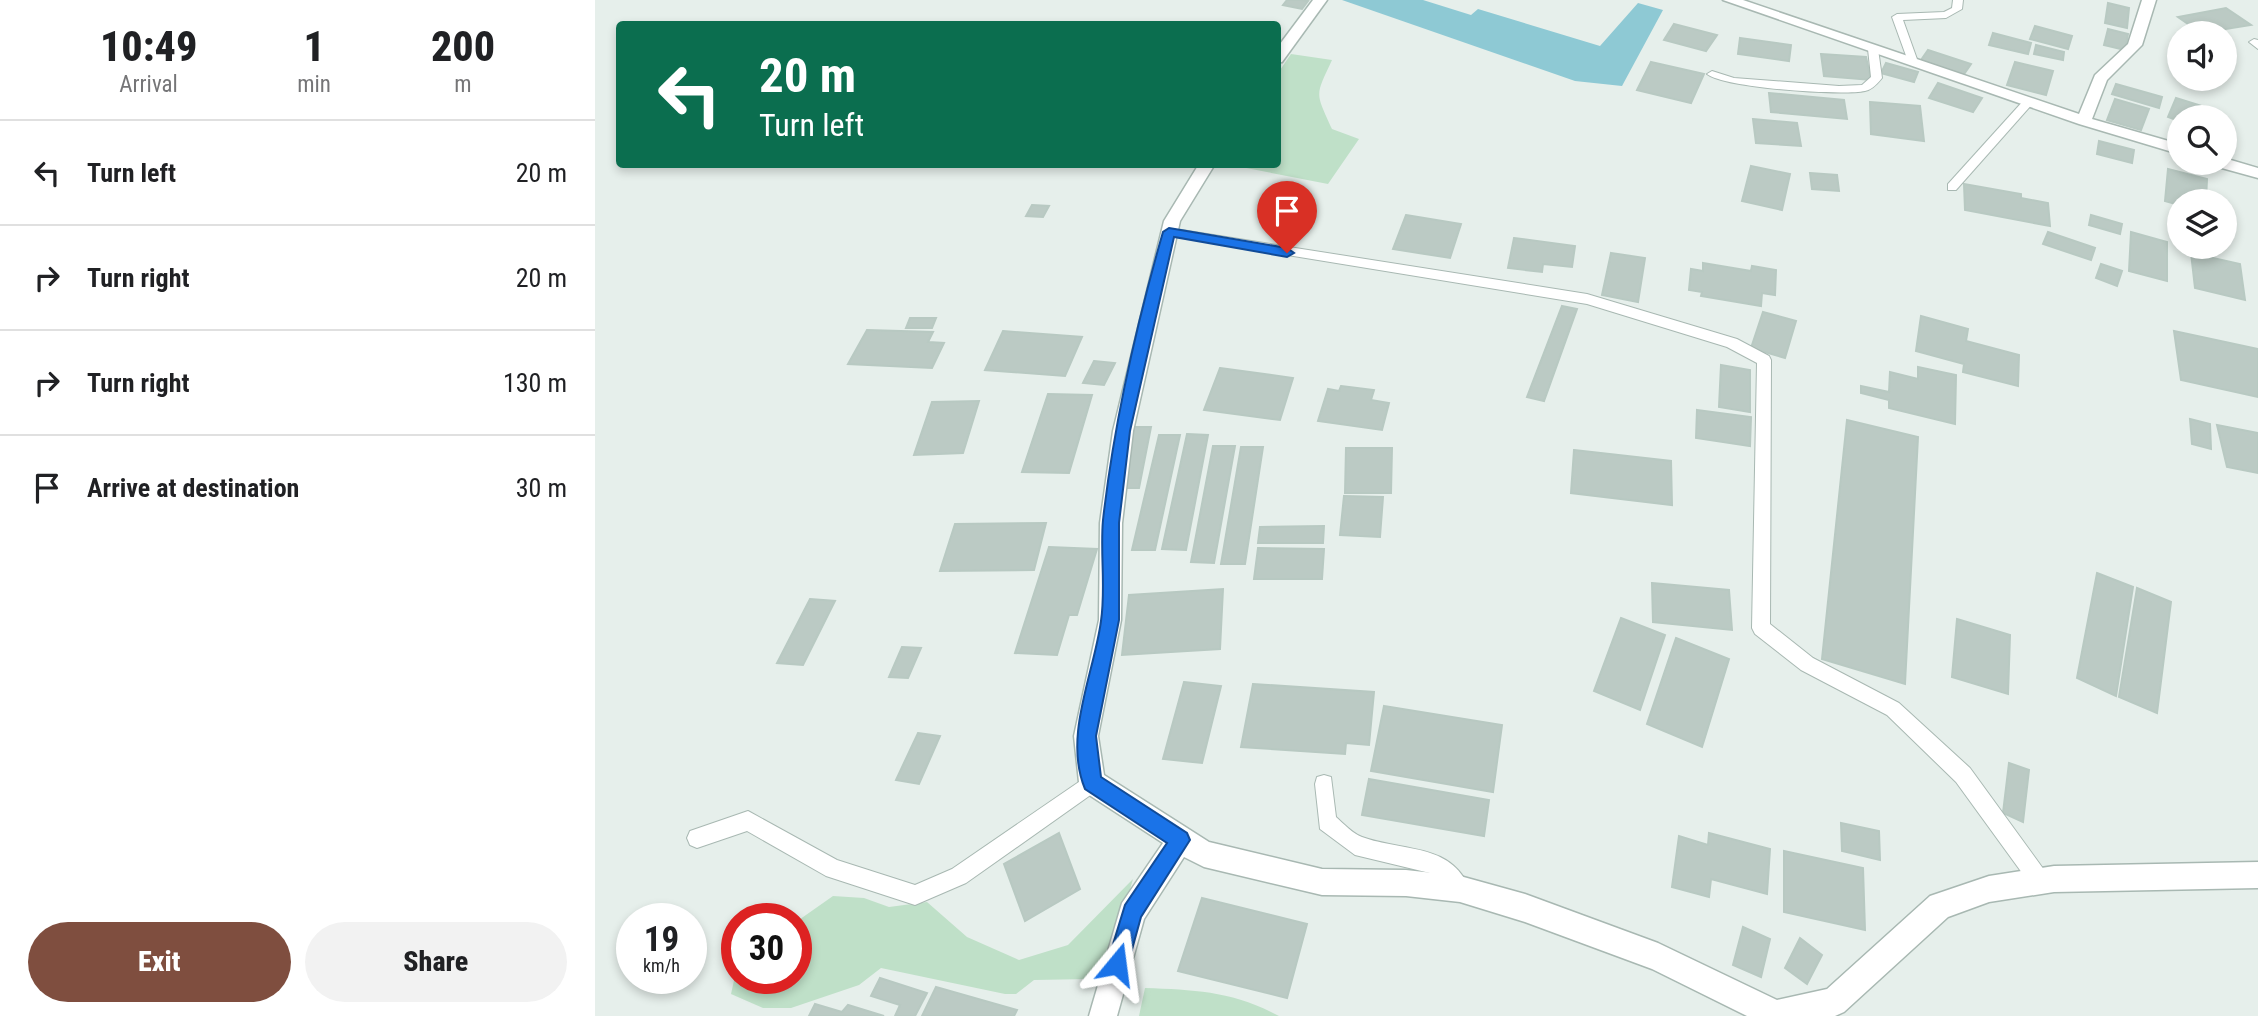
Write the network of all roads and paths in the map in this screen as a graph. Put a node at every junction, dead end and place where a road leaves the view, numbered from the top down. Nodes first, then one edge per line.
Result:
1 (1319, 0) edge
2 (1730, 0) edge
3 (1958, 0) edge
4 (2149, 0) edge
5 (1873, 49) junction
6 (1281, 53) edge
7 (1913, 62) junction
8 (1712, 74) dead end
9 (2028, 102) junction
10 (2084, 121) junction
11 (2167, 145) edge
12 (2237, 167) edge
13 (1205, 168) edge
14 (2258, 173) edge
15 (1952, 187) dead end
16 (1169, 232) junction
17 (1092, 782) junction
18 (1324, 784) dead end
19 (697, 838) dead end
20 (1180, 840) junction
21 (2258, 875) edge
22 (2040, 881) junction
23 (1460, 889) junction
24 (1103, 1016) edge
25 (1776, 1016) edge

1 - 6 street
2 - 5 street
3 - 7 lane
4 - 10 street
5 - 7 street
5 - 8 lane
7 - 9 street
9 - 10 street
9 - 15 lane
10 - 11 street
12 - 14 street
13 - 16 street
16 - 17 street
16 - 22 lane
17 - 19 lane
17 - 20 street
18 - 23 lane
20 - 23 street
20 - 24 street
21 - 22 street
22 - 25 street
23 - 25 street

